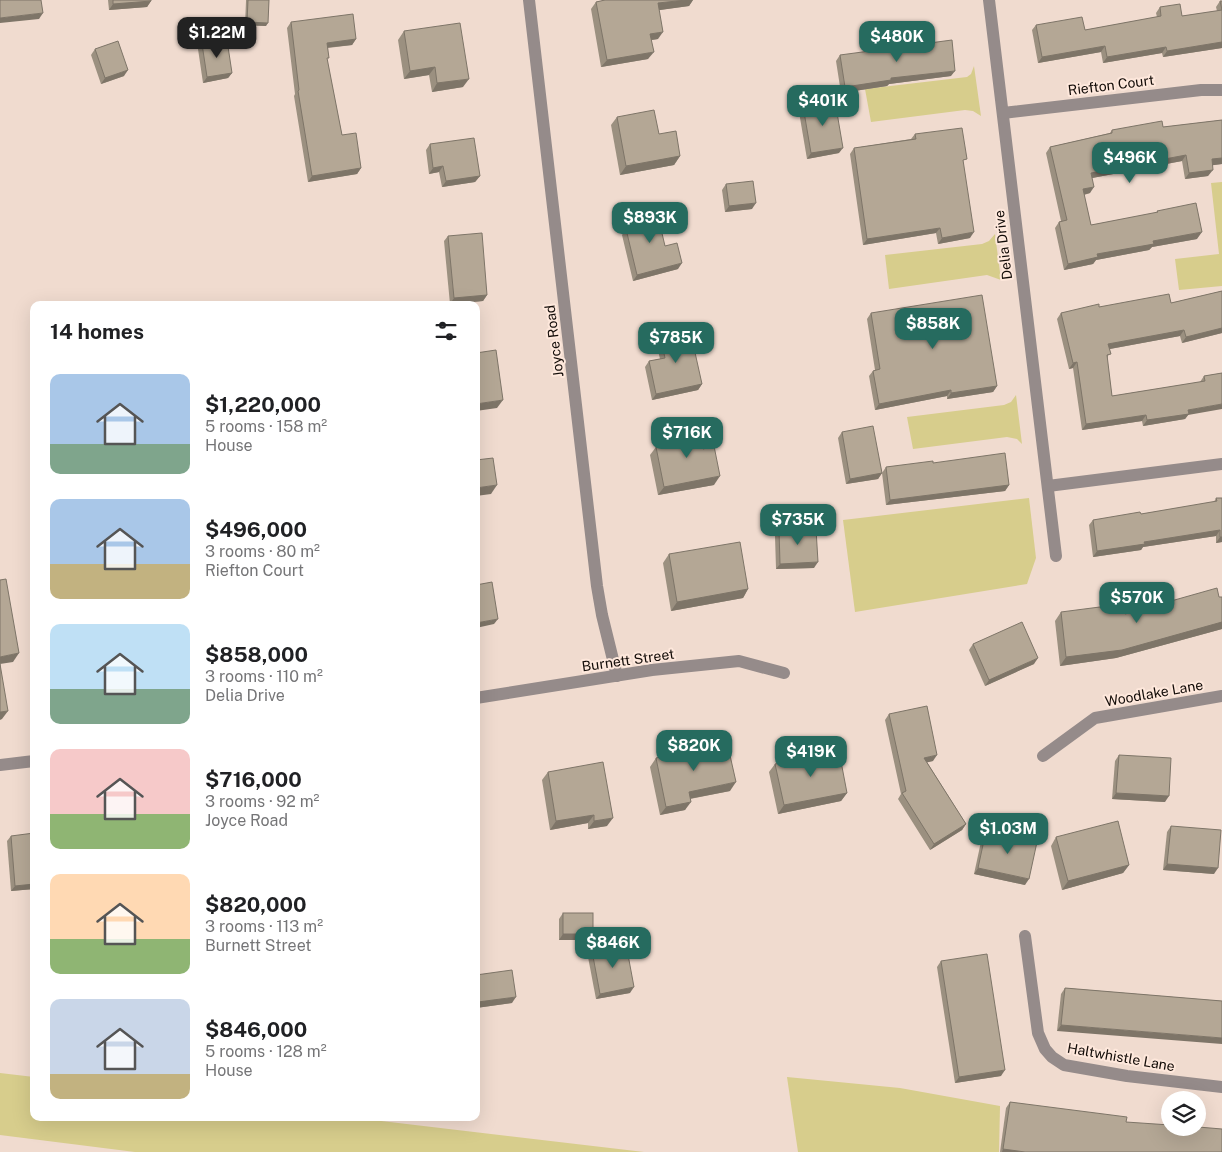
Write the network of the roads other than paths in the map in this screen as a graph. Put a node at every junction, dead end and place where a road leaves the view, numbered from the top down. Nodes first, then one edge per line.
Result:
1 (529, 0) edge
2 (989, 0) edge
3 (1222, 90) edge
4 (1003, 113) junction
5 (1222, 464) edge
6 (1048, 486) junction
7 (1056, 556) dead end
8 (784, 673) dead end
9 (617, 676) junction
10 (1222, 696) edge
11 (480, 697) edge
12 (1043, 756) dead end
13 (30, 761) edge
14 (0, 765) edge
15 (1025, 936) dead end
16 (1222, 1087) edge

1 - 9 street, Joyce Road
2 - 4 street, Delia Drive
3 - 4 street, Riefton Court
4 - 6 street, Delia Drive
5 - 6 street
6 - 7 street, Delia Drive
8 - 9 street, Burnett Street
9 - 11 street, Burnett Street
10 - 12 street, Woodlake Lane
13 - 14 street
15 - 16 street, Haltwhistle Lane

